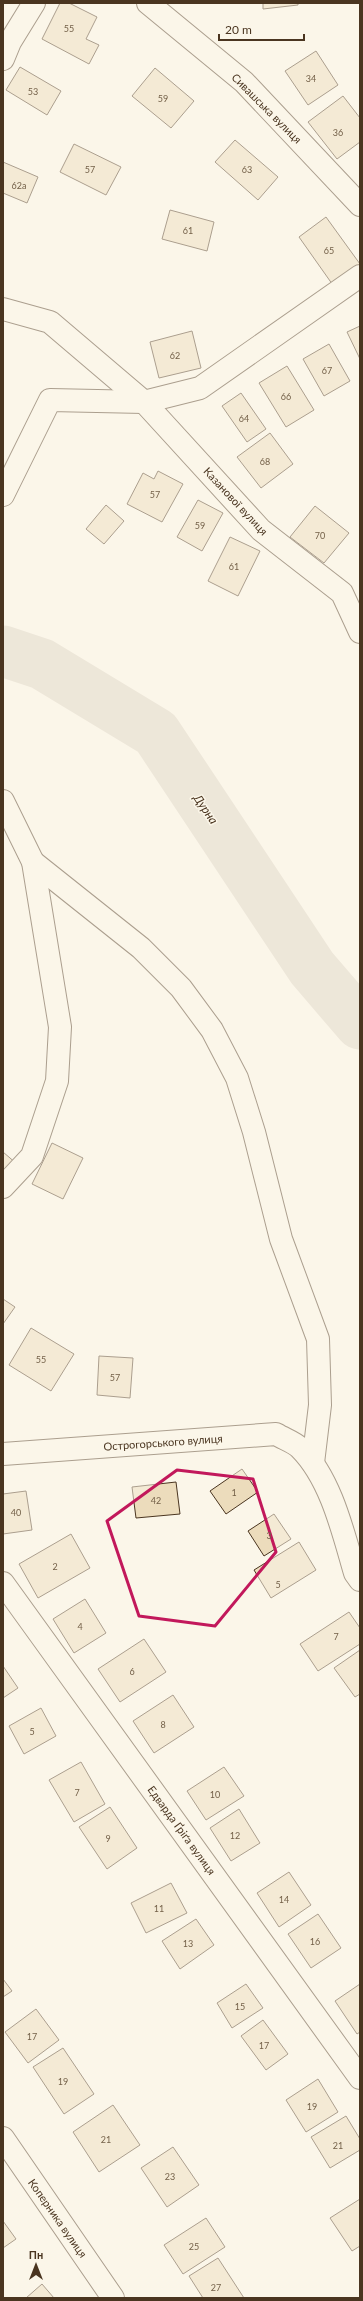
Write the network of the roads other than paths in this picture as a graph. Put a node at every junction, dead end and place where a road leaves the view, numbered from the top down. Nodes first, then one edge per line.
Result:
1 (34, 3) edge
2 (148, 3) edge
3 (3, 59) edge
4 (360, 205) edge
5 (360, 276) edge
6 (3, 309) edge
7 (144, 402) junction
8 (3, 495) edge
9 (360, 632) edge
10 (3, 801) edge
11 (33, 862) junction
12 (3, 1187) edge
13 (3, 1454) edge
14 (313, 1463) junction
15 (360, 1580) edge
16 (3, 1582) edge
17 (360, 2078) edge
18 (3, 2138) edge
19 (114, 2298) edge

1 - 3 street
2 - 4 street, Сивашська вулиця
5 - 7 street
6 - 7 street, Казанової вулиця
7 - 8 street
7 - 9 street, Казанової вулиця
10 - 11 street
11 - 12 street
11 - 14 street
13 - 14 street, Острогорського вулиця
14 - 15 street, Острогорського вулиця
16 - 17 street, Едварда Ґріґа вулиця
18 - 19 street, Коперника вулиця

